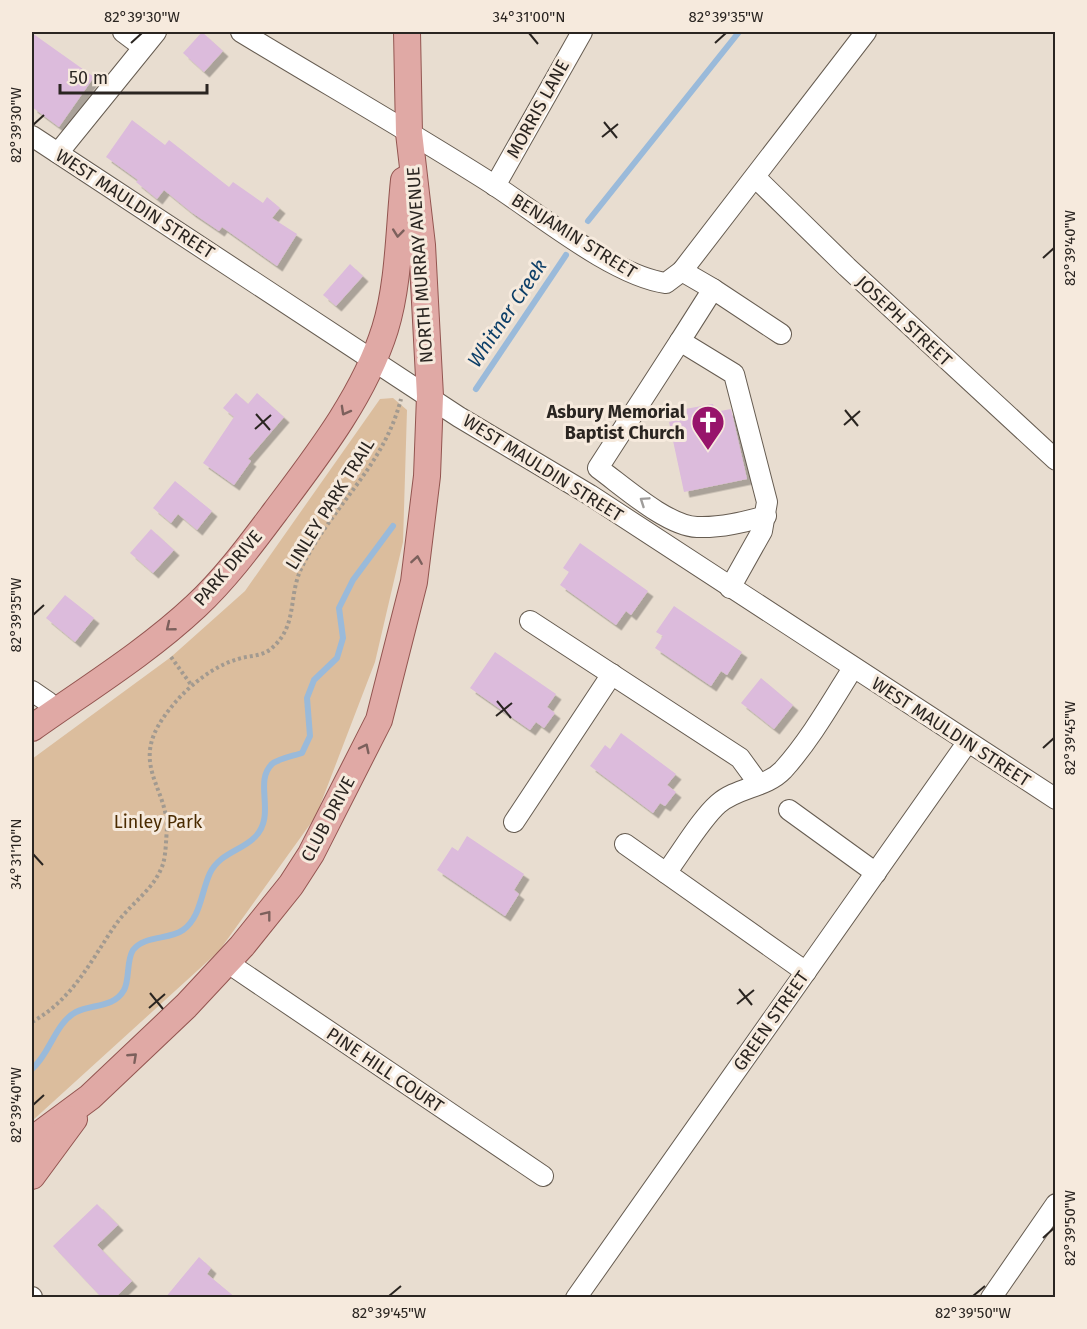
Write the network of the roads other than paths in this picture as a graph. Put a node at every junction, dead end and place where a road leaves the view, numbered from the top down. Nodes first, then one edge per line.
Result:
1 (123, 32) edge
2 (242, 32) edge
3 (407, 32) edge
4 (582, 32) edge
5 (866, 32) edge
6 (150, 39) edge
7 (409, 133) junction
8 (32, 136) edge
9 (58, 153) junction
10 (756, 178) junction
11 (495, 186) junction
12 (682, 271) junction
13 (713, 289) junction
14 (781, 334) dead end
15 (680, 341) junction
16 (374, 360) junction
17 (430, 396) junction
18 (1056, 460) edge
19 (766, 516) junction
20 (730, 588) junction
21 (530, 621) dead end
22 (853, 668) junction
23 (612, 674) junction
24 (32, 691) edge
25 (54, 712) junction
26 (32, 728) edge
27 (967, 743) junction
28 (759, 784) junction
29 (1056, 800) edge
30 (789, 810) dead end
31 (514, 822) dead end
32 (625, 844) dead end
33 (666, 873) junction
34 (876, 873) junction
35 (228, 963) junction
36 (806, 972) junction
37 (90, 1097) junction
38 (32, 1140) edge
39 (32, 1176) edge
40 (543, 1176) dead end
41 (1056, 1204) edge
42 (576, 1298) edge
43 (991, 1298) edge

1 - 6 street
2 - 7 street, BENJAMIN STREET
3 - 7 main road, NORTH MURRAY AVENUE
4 - 11 street, MORRIS LANE
5 - 10 street, BENJAMIN STREET
6 - 9 street
7 - 11 street, BENJAMIN STREET
7 -> 16 main road, NORTH MURRAY AVENUE
7 - 17 main road, NORTH MURRAY AVENUE
8 - 9 street, WEST MAULDIN STREET
9 - 16 street, WEST MAULDIN STREET
10 - 12 street, BENJAMIN STREET
10 - 18 street, JOSEPH STREET
11 - 12 street, BENJAMIN STREET
12 - 13 street
13 - 14 street
13 - 15 street
15 - 19 street
19 -> 15 street
16 - 17 street, WEST MAULDIN STREET
16 -> 25 main road, PARK DRIVE
17 - 20 street, WEST MAULDIN STREET
35 -> 17 main road, CLUB DRIVE
19 - 20 street
20 - 22 street, WEST MAULDIN STREET
21 - 23 street
22 - 27 street, WEST MAULDIN STREET
22 - 28 street
23 - 28 street
23 - 31 street
24 - 25 street
25 - 26 main road, PARK DRIVE
27 - 29 street, WEST MAULDIN STREET
27 - 34 street, GREEN STREET
28 - 33 street
30 - 34 street
32 - 33 street
33 - 36 street
34 - 36 street, GREEN STREET
37 -> 35 main road, CLUB DRIVE
35 - 40 street, PINE HILL COURT
36 - 42 street, GREEN STREET
37 - 38 main road, CLUB DRIVE
37 - 39 main road
41 - 43 street

